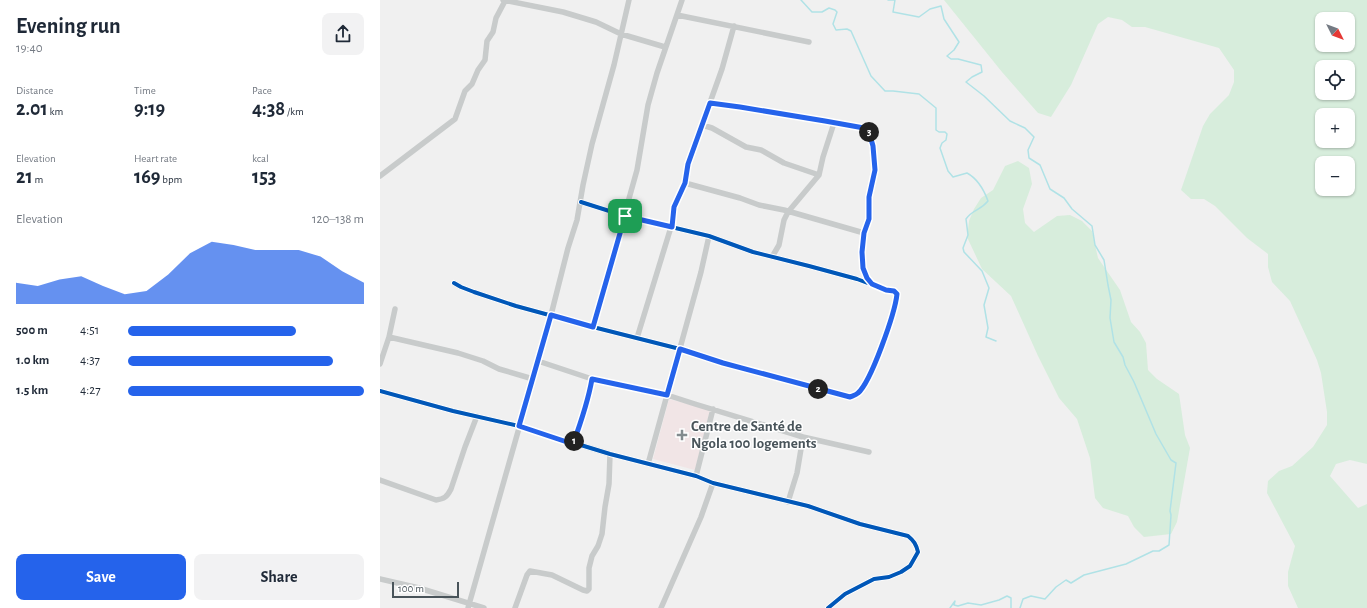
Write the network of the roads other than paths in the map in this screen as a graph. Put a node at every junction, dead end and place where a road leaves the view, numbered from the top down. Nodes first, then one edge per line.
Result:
1 (504, 0) edge
2 (629, 0) edge
3 (682, 0) edge
4 (516, 1) edge
5 (677, 15) junction
6 (734, 26) junction
7 (621, 34) junction
8 (809, 42) dead end
9 (665, 47) junction
10 (710, 103) junction
11 (834, 123) junction
12 (702, 125) junction
13 (819, 175) junction
14 (380, 176) edge
15 (685, 183) junction
16 (581, 202) junction
17 (788, 212) junction
18 (625, 216) junction
19 (672, 227) junction
20 (864, 233) junction
21 (709, 236) junction
22 (772, 257) junction
23 (454, 283) dead end
24 (872, 284) junction
25 (395, 309) dead end
26 (551, 315) junction
27 (593, 327) junction
28 (388, 337) junction
29 (637, 338) junction
30 (680, 349) junction
31 (538, 361) junction
32 (380, 364) edge
33 (533, 379) junction
34 (592, 379) junction
35 (380, 391) edge
36 (667, 395) junction
37 (712, 409) junction
38 (477, 416) junction
39 (519, 426) junction
40 (803, 437) junction
41 (573, 444) junction
42 (869, 452) dead end
43 (610, 454) junction
44 (648, 464) junction
45 (696, 476) junction
46 (380, 480) edge
47 (713, 483) junction
48 (788, 502) junction
49 (380, 579) edge
50 (469, 606) edge
51 (484, 608) edge
52 (515, 608) edge
53 (661, 608) edge
54 (828, 608) edge

1 - 4 street
1 - 14 street
2 - 7 street
3 - 5 street
4 - 7 street
5 - 6 street
5 - 9 street
6 - 8 street
6 - 10 street
7 - 9 street
7 - 16 street
9 - 18 street
10 - 11 street
10 - 12 street
11 - 13 street
11 - 20 street
12 - 13 street
12 - 15 street
13 - 17 street
15 - 17 street
15 - 19 street
16 - 18 street
16 - 26 street
17 - 20 street
17 - 22 street
18 - 19 street
18 - 27 street
19 - 21 street
19 - 29 street
20 - 24 street
21 - 22 street
21 - 30 street
22 - 24 street
23 - 26 street
24 - 30 street
25 - 28 street
26 - 27 street
26 - 31 street
27 - 29 street
28 - 32 street
28 - 33 street
29 - 30 street
30 - 36 street
31 - 33 street
31 - 34 street
33 - 39 street
34 - 36 street
34 - 41 street
35 - 38 street
36 - 37 street
36 - 44 street
37 - 40 street
37 - 45 street
38 - 39 street
38 - 46 street
39 - 41 street
39 - 50 street
40 - 42 street
40 - 48 street
41 - 43 street
43 - 44 street
43 - 52 street
44 - 45 street
45 - 47 street
47 - 48 street
47 - 53 street
48 - 54 street
49 - 50 street
50 - 51 street

